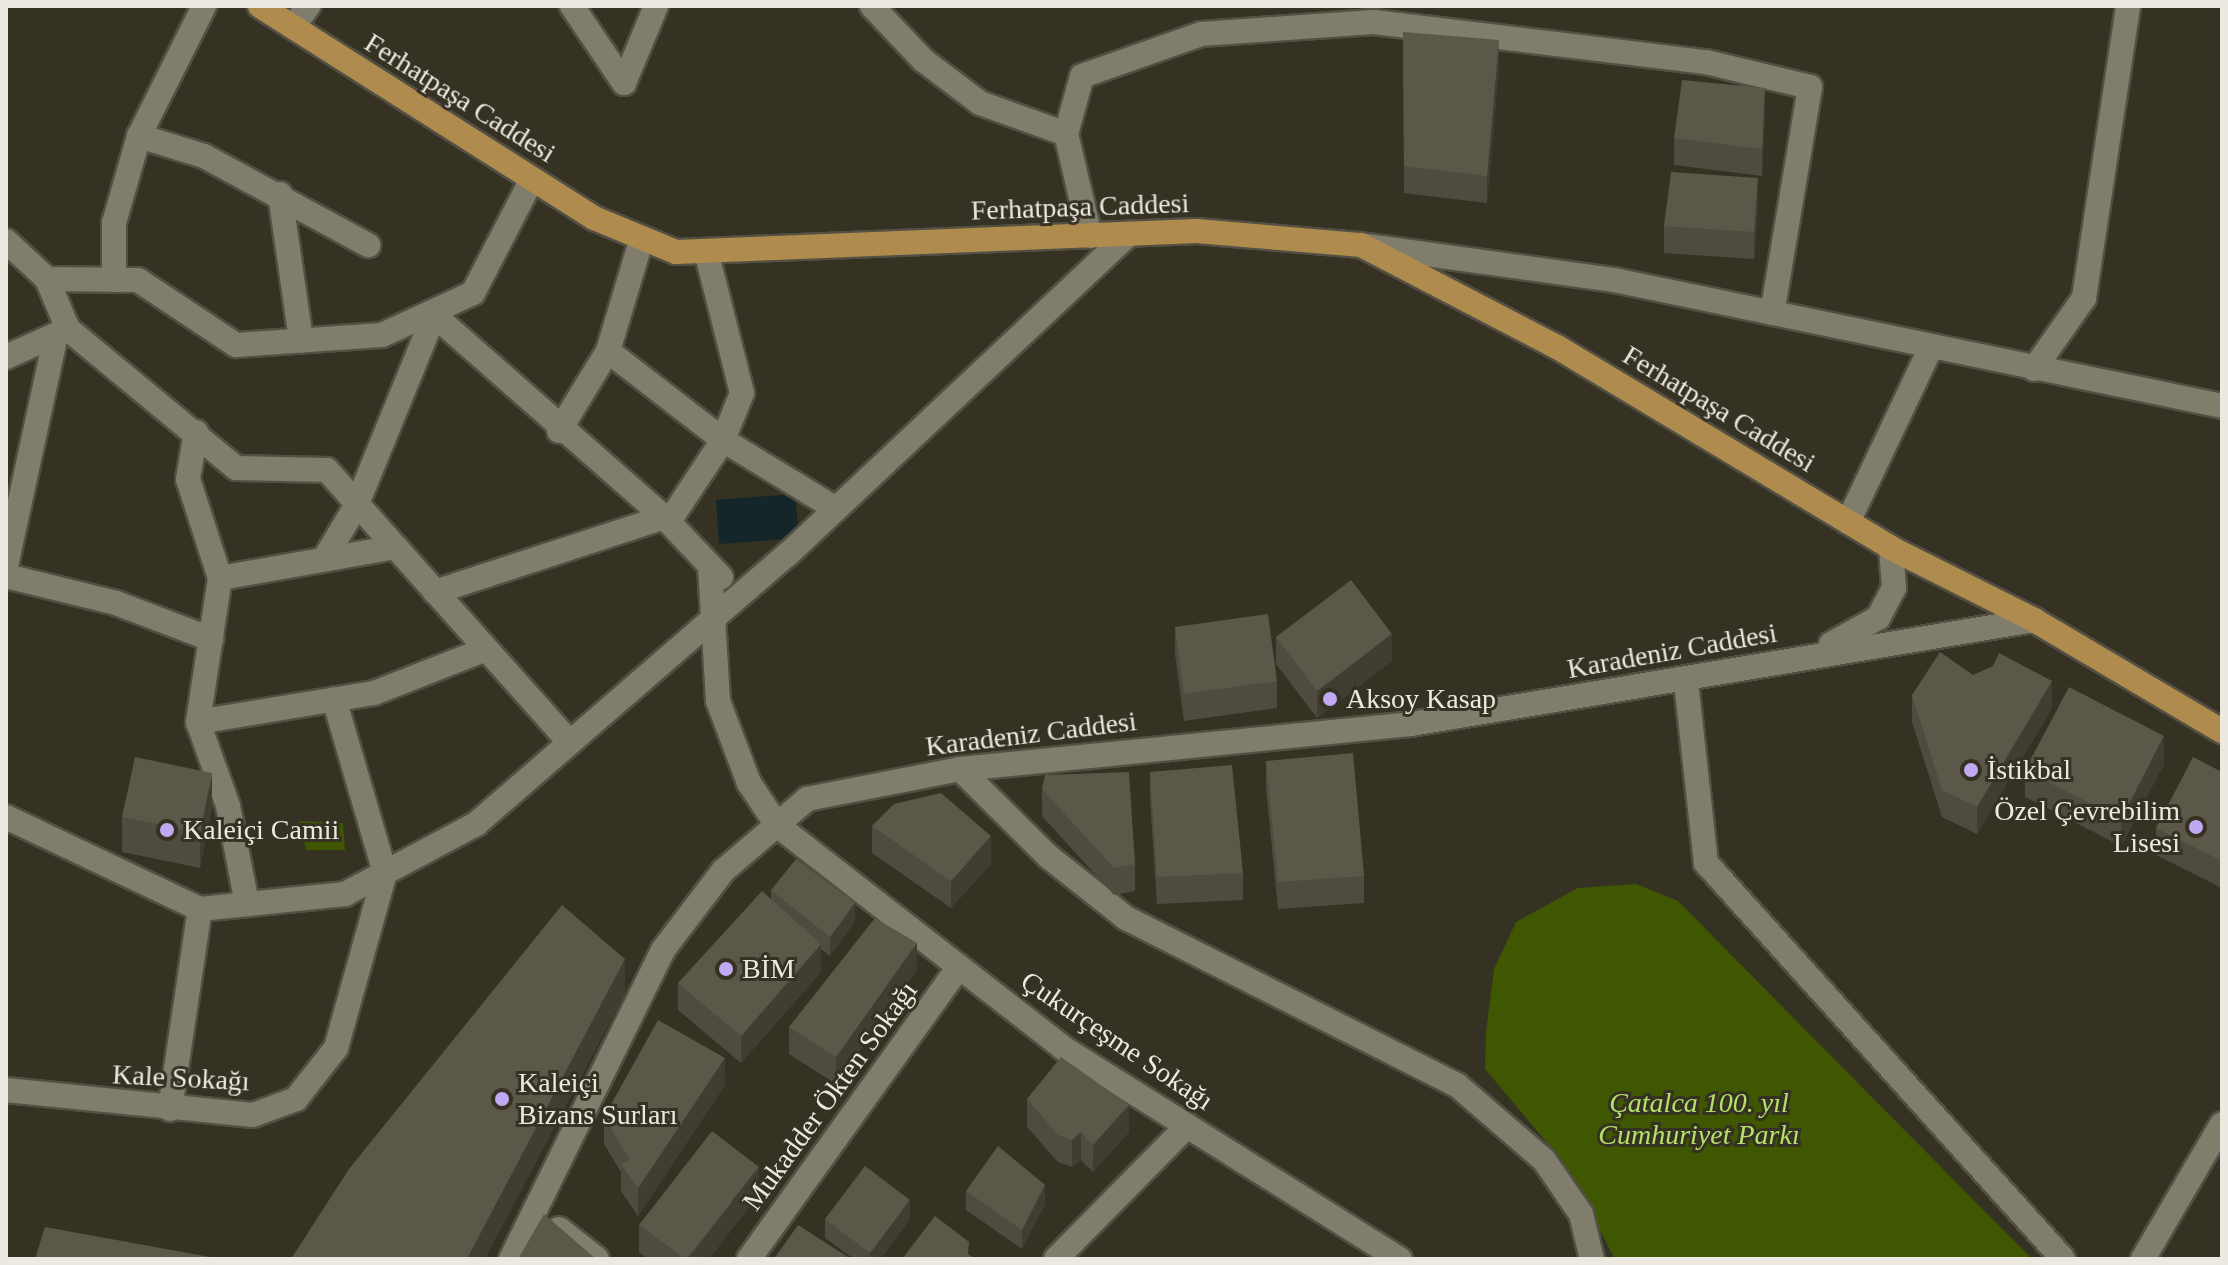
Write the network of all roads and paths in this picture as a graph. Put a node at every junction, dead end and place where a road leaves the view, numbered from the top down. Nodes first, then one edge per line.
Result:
1 (204, 6) edge
2 (260, 6) edge
3 (308, 6) edge
4 (572, 6) edge
5 (656, 6) edge
6 (872, 6) edge
7 (2128, 6) edge
8 (293, 27) junction
9 (1066, 134) junction
10 (139, 136) junction
11 (532, 179) junction
12 (280, 194) junction
13 (1129, 234) junction
14 (1090, 236) junction
15 (642, 238) junction
16 (6, 241) edge
17 (368, 245) dead end
18 (1361, 245) junction
19 (706, 251) junction
20 (47, 279) junction
21 (114, 280) junction
22 (1772, 313) junction
23 (434, 315) junction
24 (62, 332) junction
25 (301, 340) junction
26 (1931, 347) junction
27 (608, 351) junction
28 (6, 357) edge
29 (2034, 369) junction
30 (2222, 406) edge
31 (559, 431) junction
32 (196, 432) junction
33 (723, 440) junction
34 (357, 504) junction
35 (836, 509) junction
36 (664, 517) junction
37 (1848, 522) junction
38 (395, 547) junction
39 (1891, 548) junction
40 (325, 558) junction
41 (6, 566) edge
42 (710, 566) junction
43 (6, 576) edge
44 (220, 578) junction
45 (435, 592) junction
46 (739, 597) junction
47 (2034, 620) junction
48 (709, 622) junction
49 (211, 639) junction
50 (486, 649) junction
51 (1811, 655) junction
52 (1686, 682) junction
53 (334, 699) junction
54 (198, 722) junction
55 (2222, 731) edge
56 (570, 743) junction
57 (960, 769) junction
58 (6, 817) edge
59 (777, 825) junction
60 (385, 873) junction
61 (247, 904) junction
62 (200, 909) junction
63 (959, 967) junction
64 (6, 1090) edge
65 (170, 1109) junction
66 (2222, 1124) edge
67 (1187, 1126) junction
68 (536, 1210) junction
69 (511, 1259) edge
70 (597, 1259) edge
71 (749, 1259) edge
72 (1056, 1259) edge
73 (1400, 1259) edge
74 (1592, 1259) edge
75 (2063, 1259) edge
76 (2143, 1259) edge

1 - 10 street
2 - 8 main road, Ferhatpaşa Caddesi
3 - 8 street
4 - 5 street
6 - 9 street
7 - 29 street
8 - 11 main road, Ferhatpaşa Caddesi
9 - 14 street
9 - 22 street
10 - 12 street
10 - 21 street
11 - 15 main road, Ferhatpaşa Caddesi
11 - 23 street
12 - 17 street
12 - 25 street
13 - 14 main road, Ferhatpaşa Caddesi
13 - 18 main road, Ferhatpaşa Caddesi
13 - 35 street
14 - 19 main road, Ferhatpaşa Caddesi
15 - 19 main road, Ferhatpaşa Caddesi
15 - 27 street
16 - 20 street
18 - 22 street
18 - 37 main road, Ferhatpaşa Caddesi
19 - 33 street
20 - 21 street
20 - 24 street
21 - 25 street
22 - 26 street
23 - 25 street
23 - 31 street
23 - 34 street
24 - 28 street
24 - 32 street
24 - 41 street
26 - 29 street
26 - 37 street
27 - 31 street
27 - 33 street
29 - 30 street
31 - 36 street
32 - 34 street
32 - 44 street
33 - 35 street
33 - 36 street
34 - 38 street
34 - 40 street
35 - 46 street
36 - 42 street
36 - 45 street
37 - 39 main road, Ferhatpaşa Caddesi
38 - 40 street
38 - 45 street
39 - 47 main road, Ferhatpaşa Caddesi
39 - 51 street, Karadeniz Caddesi
40 - 44 street
42 - 46 street
42 - 48 street, Çukurçeşme Sokağı
43 - 49 street
44 - 49 street
45 - 50 street
46 - 48 street
47 - 51 street, Karadeniz Caddesi
47 - 55 main road, Ferhatpaşa Caddesi
48 - 56 street
48 - 59 street, Çukurçeşme Sokağı
49 - 54 street
50 - 53 street
50 - 56 street
51 - 52 street, Karadeniz Caddesi
52 - 57 street, Karadeniz Caddesi
52 - 75 street
53 - 54 street
53 - 60 street
54 - 61 street
56 - 60 street
57 - 59 street, Karadeniz Caddesi
57 - 74 street
58 - 62 street
59 - 63 street, Çukurçeşme Sokağı
59 - 68 street, Karadeniz Caddesi
60 - 61 street
60 - 65 street, Kale Sokağı
61 - 62 street
62 - 65 street
63 - 67 street, Çukurçeşme Sokağı
63 - 71 street, Mukadder Ökten Sokağı
64 - 65 street, Kale Sokağı
66 - 76 street
67 - 72 street
67 - 73 street, Çukurçeşme Sokağı
68 - 69 street, Karadeniz Caddesi
68 - 70 street

